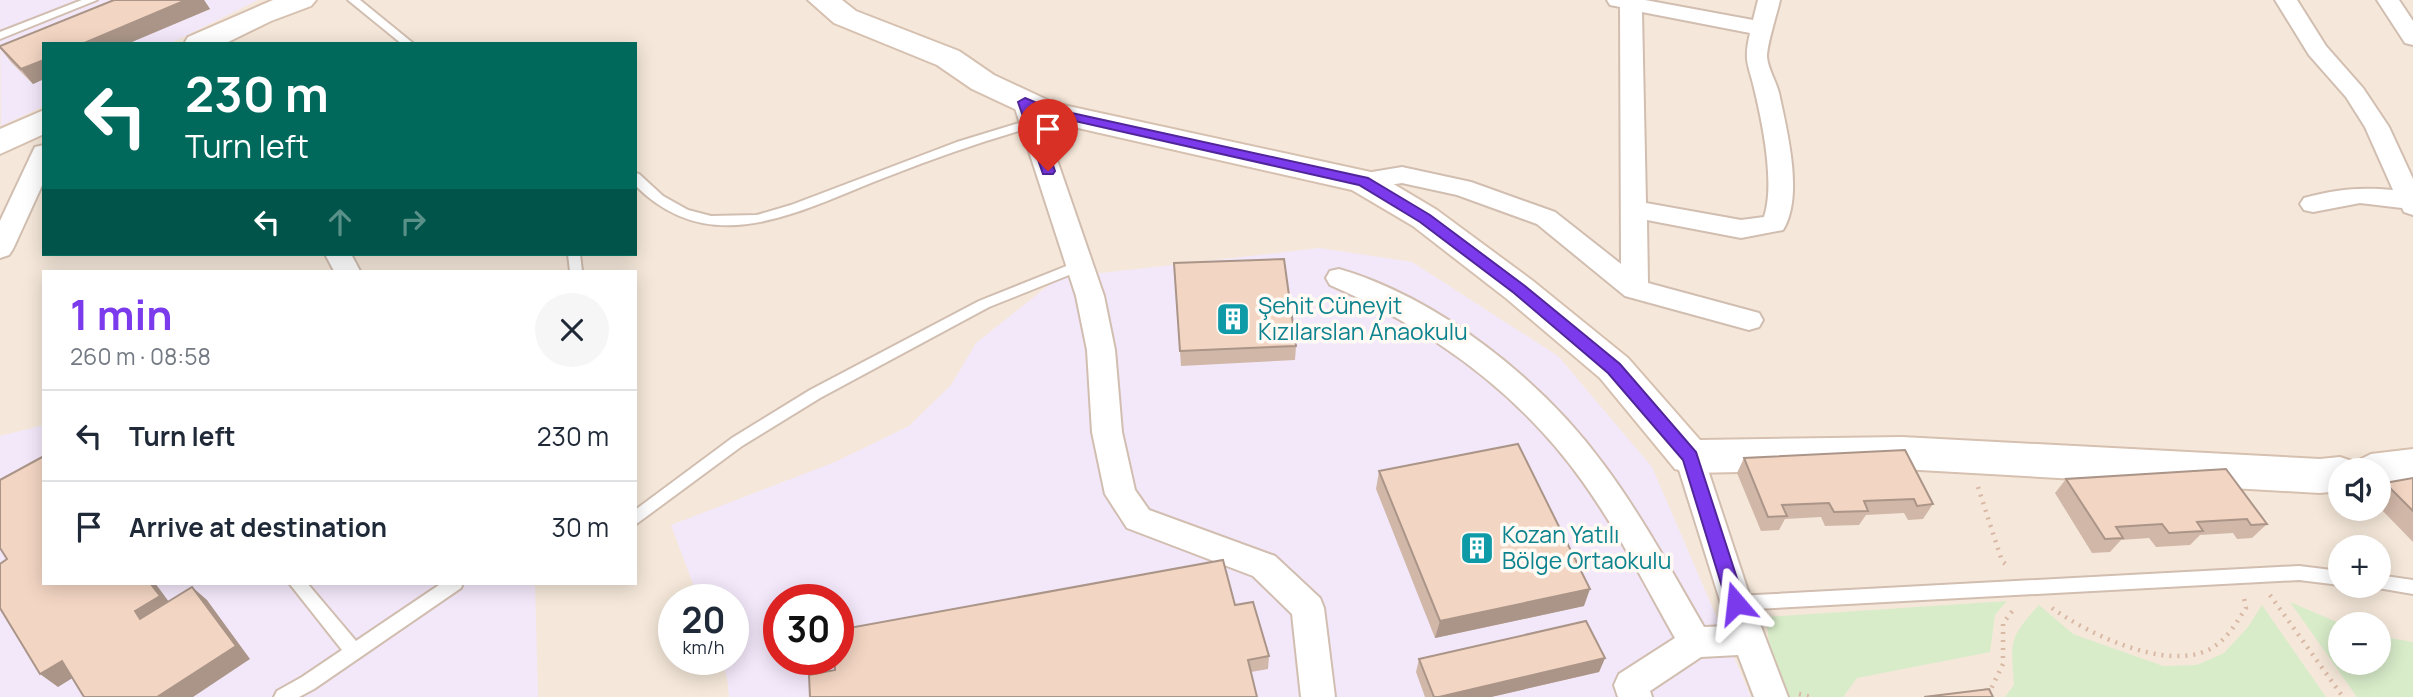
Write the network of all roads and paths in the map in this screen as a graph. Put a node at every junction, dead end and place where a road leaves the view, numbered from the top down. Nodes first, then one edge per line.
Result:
1 (92, 0) edge
2 (300, 0) edge
3 (353, 0) edge
4 (823, 0) edge
5 (1769, 0) edge
6 (2286, 0) edge
7 (2388, 0) edge
8 (1627, 1) edge
9 (1764, 29) junction
10 (0, 36) edge
11 (2413, 38) edge
12 (203, 42) edge
13 (407, 42) edge
14 (1029, 112) junction
15 (42, 121) edge
16 (0, 143) edge
17 (42, 157) edge
18 (637, 179) edge
19 (1363, 181) junction
20 (2412, 203) edge
21 (2313, 204) dead end
22 (1634, 209) junction
23 (0, 249) edge
24 (1079, 266) junction
25 (1339, 278) dead end
26 (1635, 289) junction
27 (1749, 320) dead end
28 (1690, 457) junction
29 (2413, 466) edge
30 (2391, 469) edge
31 (2328, 475) edge
32 (637, 517) edge
33 (2256, 575) junction
34 (2328, 577) edge
35 (2391, 584) edge
36 (299, 585) edge
37 (452, 585) edge
38 (2413, 587) edge
39 (2029, 588) junction
40 (1736, 603) junction
41 (1749, 639) junction
42 (1695, 643) junction
43 (354, 651) junction
44 (1980, 692) edge
45 (282, 697) edge
46 (1318, 697) edge
47 (1635, 697) edge
48 (1771, 697) edge
49 (2343, 697) edge

1 - 10 lane
2 - 12 street
3 - 13 lane
4 - 14 street
5 - 9 street
6 - 20 street
7 - 11 street
8 - 9 street
8 - 22 street
9 - 22 street
14 - 18 lane
14 - 19 street
14 - 24 street
15 - 16 street
17 - 23 street
19 - 26 street
19 - 28 street
20 - 21 street
22 - 26 street
24 - 32 lane
24 - 46 street
25 - 42 street
26 - 27 street
28 - 31 street
28 - 40 street
29 - 30 street
33 - 34 lane
33 - 39 lane
33 - 49 path
35 - 38 lane
36 - 43 lane
37 - 43 lane
39 - 40 lane
39 - 44 path
40 - 41 street
41 - 42 street
41 - 48 street
42 - 47 street
43 - 45 lane

